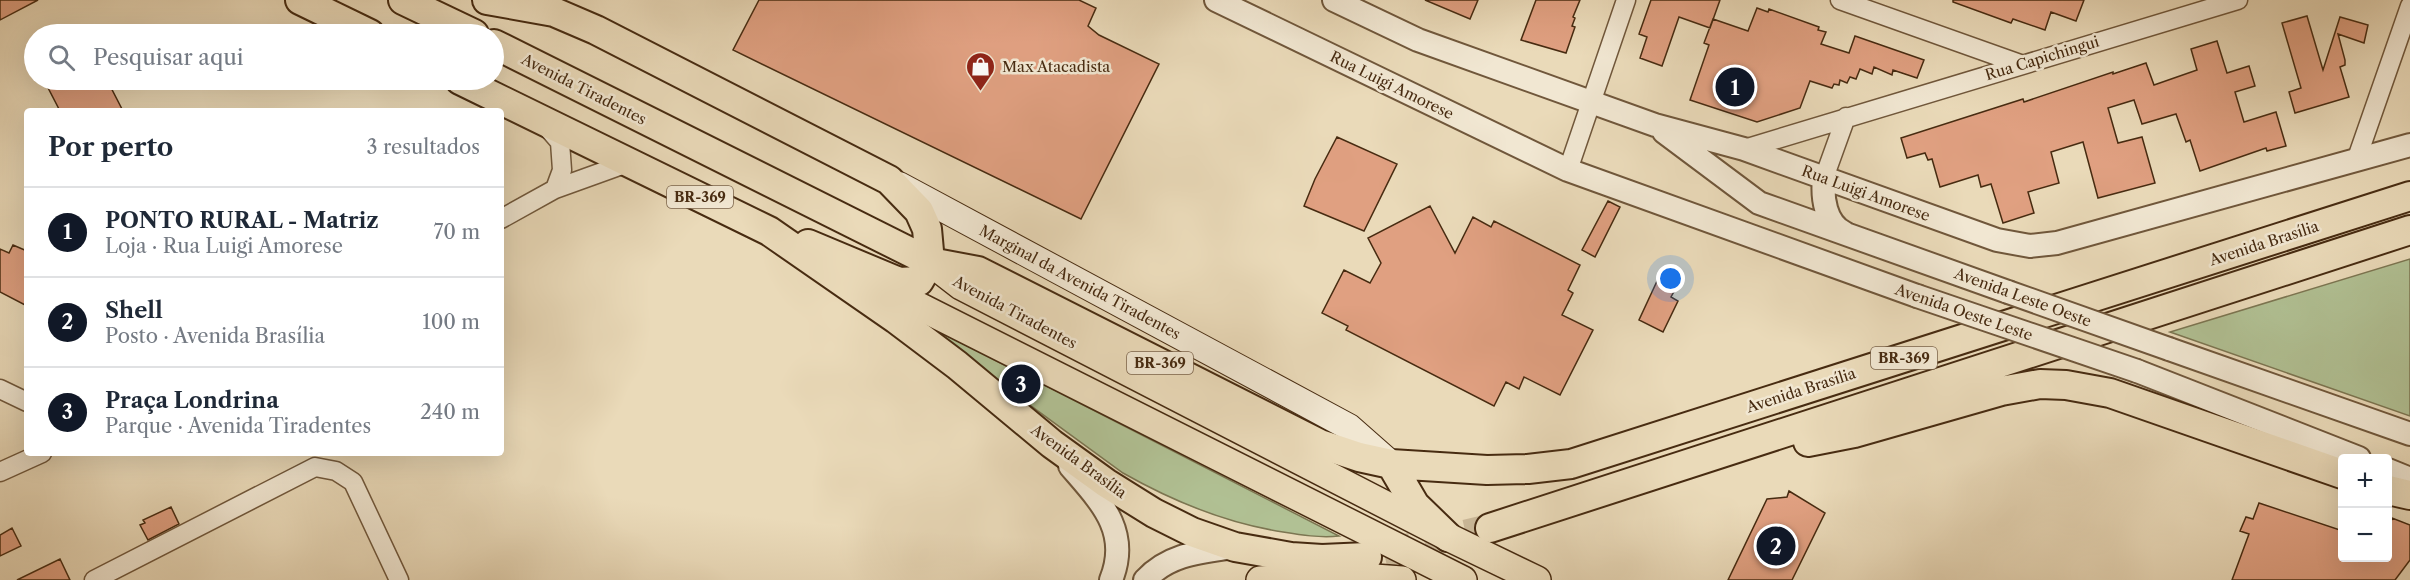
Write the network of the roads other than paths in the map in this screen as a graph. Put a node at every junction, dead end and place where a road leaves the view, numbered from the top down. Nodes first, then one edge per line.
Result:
1 (300, 0) edge
2 (404, 0) edge
3 (414, 0) edge
4 (469, 0) edge
5 (487, 0) edge
6 (1216, 0) edge
7 (1334, 0) edge
8 (1626, 0) edge
9 (1840, 0) edge
10 (2238, 0) edge
11 (546, 6) edge
12 (2410, 6) edge
13 (349, 24) edge
14 (453, 24) edge
15 (495, 24) edge
16 (504, 33) edge
17 (504, 49) edge
18 (2020, 64) junction
19 (541, 67) junction
20 (480, 90) edge
21 (1590, 102) junction
22 (1846, 117) junction
23 (542, 120) junction
24 (1655, 125) junction
25 (2410, 145) edge
26 (1744, 149) junction
27 (2357, 158) junction
28 (630, 162) junction
29 (1568, 171) junction
30 (1824, 178) junction
31 (889, 180) junction
32 (555, 189) junction
33 (2410, 196) edge
34 (504, 217) edge
35 (2410, 230) edge
36 (769, 231) junction
37 (1854, 237) junction
38 (930, 262) junction
39 (0, 389) edge
40 (24, 401) edge
41 (2410, 435) edge
42 (1052, 444) junction
43 (2346, 454) edge
44 (35, 456) edge
45 (1390, 464) junction
46 (1677, 468) junction
47 (0, 472) edge
48 (2338, 472) edge
49 (2392, 472) edge
50 (2410, 479) edge
51 (2392, 491) edge
52 (2410, 495) edge
53 (1490, 528) tunnel mouth
54 (1448, 537) junction
55 (1235, 547) junction
56 (1367, 557) tunnel mouth
57 (94, 580) edge
58 (399, 580) edge
59 (1110, 580) edge
60 (1145, 580) edge
61 (1260, 580) edge
62 (1402, 580) edge
63 (1463, 580) edge
64 (1537, 580) edge

1 - 13 highway
2 - 3 highway
2 - 14 highway
4 - 15 highway
5 - 11 highway
6 - 29 street, Rua Luigi Amorese
7 - 21 street, Rua Luigi Amorese
8 - 21 street
9 - 18 street
10 - 18 street, Rua Capichingui
11 - 31 highway
12 - 27 street
16 - 19 highway
17 - 19 highway, Avenida Tiradentes / BR-369
18 - 22 street, Rua Capichingui
19 - 38 highway, Avenida Tiradentes / BR-369
20 - 23 highway, BR-369
21 - 24 street, Rua Luigi Amorese
21 - 29 street
22 - 26 street, Rua Capichingui
22 - 30 street
23 - 28 highway, BR-369
23 - 32 street
24 - 26 street, Rua Luigi Amorese
24 - 37 street, Avenida Leste Oeste
25 - 27 street, Rua Luigi Amorese
26 - 30 street, Rua Luigi Amorese
27 - 30 street, Rua Luigi Amorese
28 - 32 street
28 - 36 highway, BR-369
29 - 43 street, Avenida Oeste Leste, bridge
30 - 37 street
31 - 38 highway
31 - 45 main road, Marginal da Avenida Tiradentes
32 - 34 street
33 - 45 highway, Avenida Brasília / BR-369
35 - 46 highway, BR-369
36 - 38 highway
36 - 42 highway, Avenida Brasília / BR-369
36 - 63 main road
37 - 41 street, Avenida Leste Oeste, bridge
38 - 45 highway, BR-369
38 - 54 main road, Avenida Tiradentes
39 - 40 street
42 - 55 highway, Avenida Brasília / BR-369
42 - 59 street
44 - 47 street
45 - 54 highway
46 - 48 highway
46 - 53 highway, BR-369
49 - 50 street
51 - 52 highway
54 - 64 main road, Avenida Tiradentes
55 - 56 highway, Avenida Brasília / BR-369
55 - 60 street
57 - 58 street
61 - 62 main road

